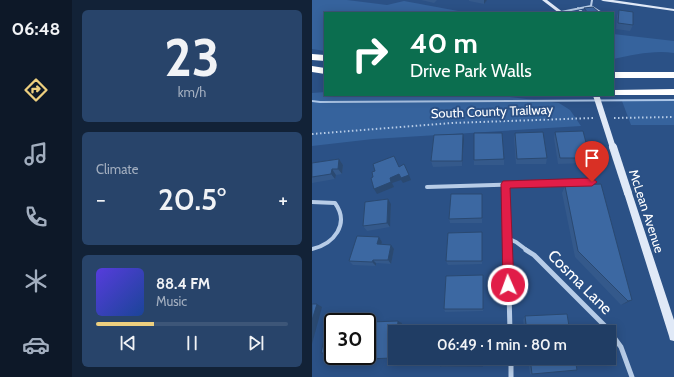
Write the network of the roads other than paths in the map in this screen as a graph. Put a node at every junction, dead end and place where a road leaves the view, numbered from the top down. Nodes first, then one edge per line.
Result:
1 (545, 0) edge
2 (592, 0) edge
3 (602, 0) edge
4 (591, 6) junction
5 (578, 8) junction
6 (674, 10) edge
7 (562, 12) edge
8 (582, 12) edge
9 (602, 12) edge
10 (312, 57) edge
11 (324, 58) edge
12 (312, 69) edge
13 (324, 70) edge
14 (614, 75) edge
15 (674, 75) edge
16 (674, 92) edge
17 (614, 93) edge
18 (596, 96) edge
19 (592, 182) dead end
20 (506, 184) junction
21 (428, 187) dead end
22 (312, 202) edge
23 (507, 238) junction
24 (312, 250) edge
25 (510, 325) edge
26 (674, 336) edge
27 (511, 365) edge
28 (511, 377) edge
29 (632, 377) edge

1 - 7 street
2 - 4 lane
3 - 6 street
4 - 5 lane
4 - 9 lane
5 - 7 lane
5 - 8 lane
10 - 11 highway
12 - 13 highway
14 - 15 highway
16 - 17 highway
18 - 26 street, McLean Avenue, bridge
19 - 20 street
20 - 21 street
20 - 23 street
22 - 24 street
23 - 25 street
23 - 29 street, Cosma Lane
27 - 28 street

